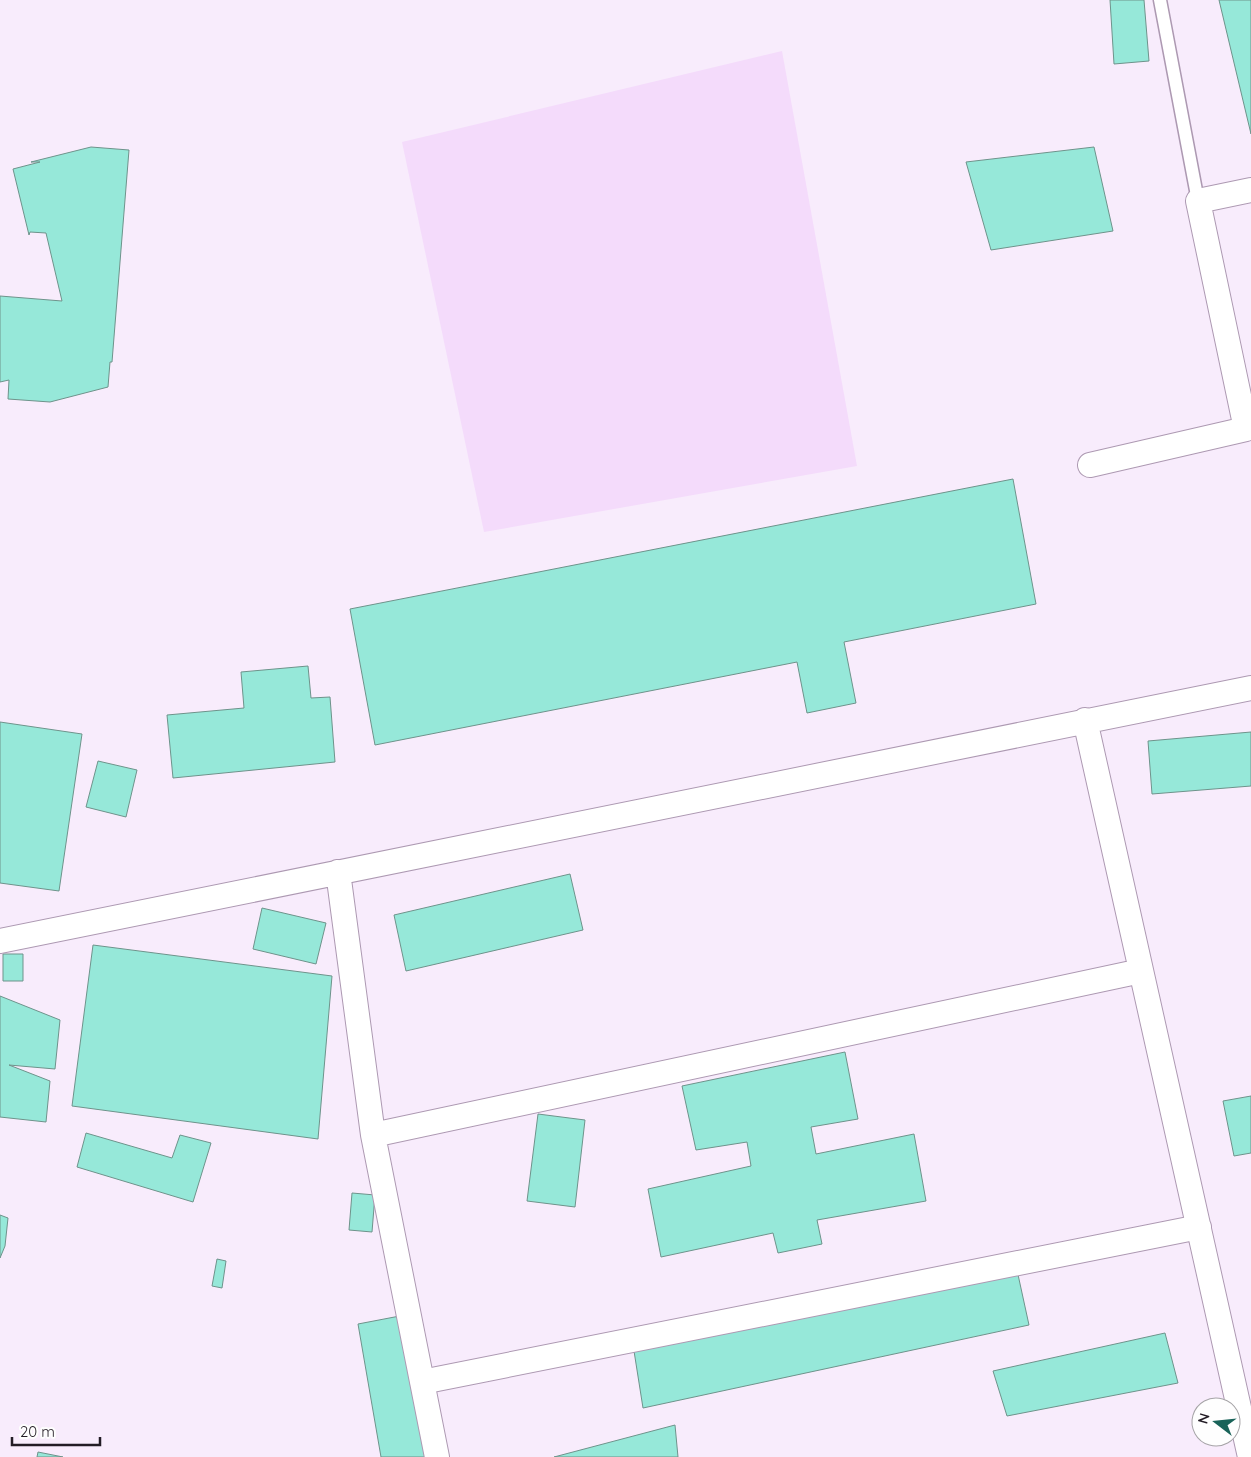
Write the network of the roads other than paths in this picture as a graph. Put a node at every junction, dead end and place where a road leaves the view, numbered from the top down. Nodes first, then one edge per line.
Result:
1 (1160, 0) edge
2 (1251, 190) edge
3 (1198, 201) junction
4 (1090, 465) dead end
5 (1251, 688) edge
6 (1085, 720) junction
7 (338, 872) junction
8 (0, 941) edge
9 (1141, 971) junction
10 (374, 1135) junction
11 (1199, 1227) junction
12 (422, 1382) junction
13 (437, 1457) edge
14 (1250, 1457) edge

1 - 3 lane
2 - 3 street
3 - 4 street
5 - 6 street
6 - 7 street
6 - 9 street
7 - 8 street
7 - 10 street
9 - 10 street
9 - 11 street
10 - 12 street
11 - 12 street
11 - 14 street
12 - 13 street

